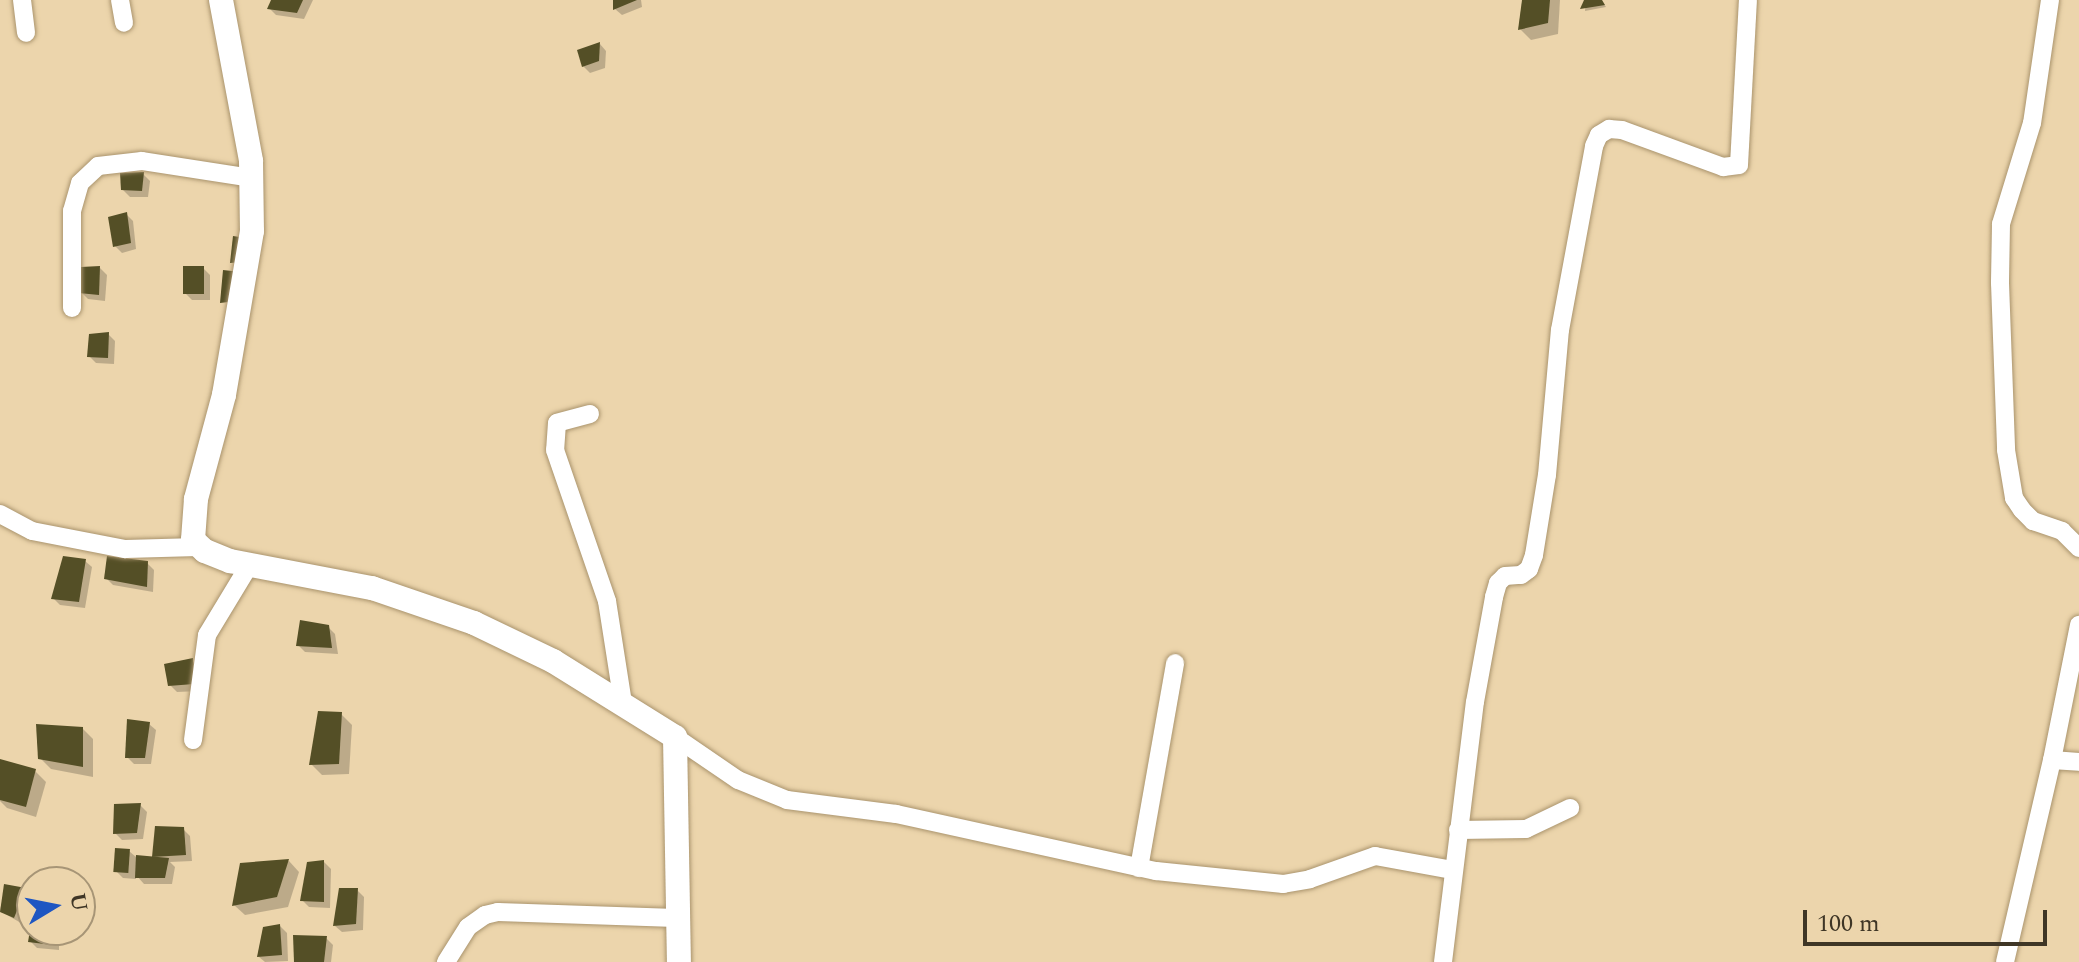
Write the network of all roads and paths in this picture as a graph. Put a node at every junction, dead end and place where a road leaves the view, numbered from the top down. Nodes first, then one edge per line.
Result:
1 (22, 0) edge
2 (120, 0) edge
3 (221, 0) edge
4 (1748, 0) edge
5 (2050, 0) edge
6 (124, 23) dead end
7 (26, 33) dead end
8 (252, 178) junction
9 (72, 308) dead end
10 (590, 414) dead end
11 (0, 514) edge
12 (198, 547) junction
13 (2079, 548) edge
14 (250, 564) junction
15 (2079, 625) edge
16 (1175, 663) dead end
17 (623, 703) junction
18 (675, 737) junction
19 (193, 740) dead end
20 (2052, 760) junction
21 (2079, 762) edge
22 (1570, 808) dead end
23 (1458, 830) junction
24 (1139, 868) junction
25 (1452, 870) junction
26 (676, 918) junction
27 (446, 962) edge
28 (679, 962) edge
29 (1443, 962) edge
30 (2005, 962) edge

1 - 7 street
2 - 6 street
3 - 8 street
4 - 23 street
5 - 13 street
8 - 9 street
8 - 12 street
10 - 17 street
11 - 12 street
12 - 14 street
14 - 17 street
14 - 19 street
15 - 20 street
16 - 24 street
17 - 18 street
18 - 24 street
18 - 26 street
20 - 21 street
20 - 30 street
22 - 23 street
23 - 25 street
24 - 25 street
25 - 29 street
26 - 27 street
26 - 28 street

